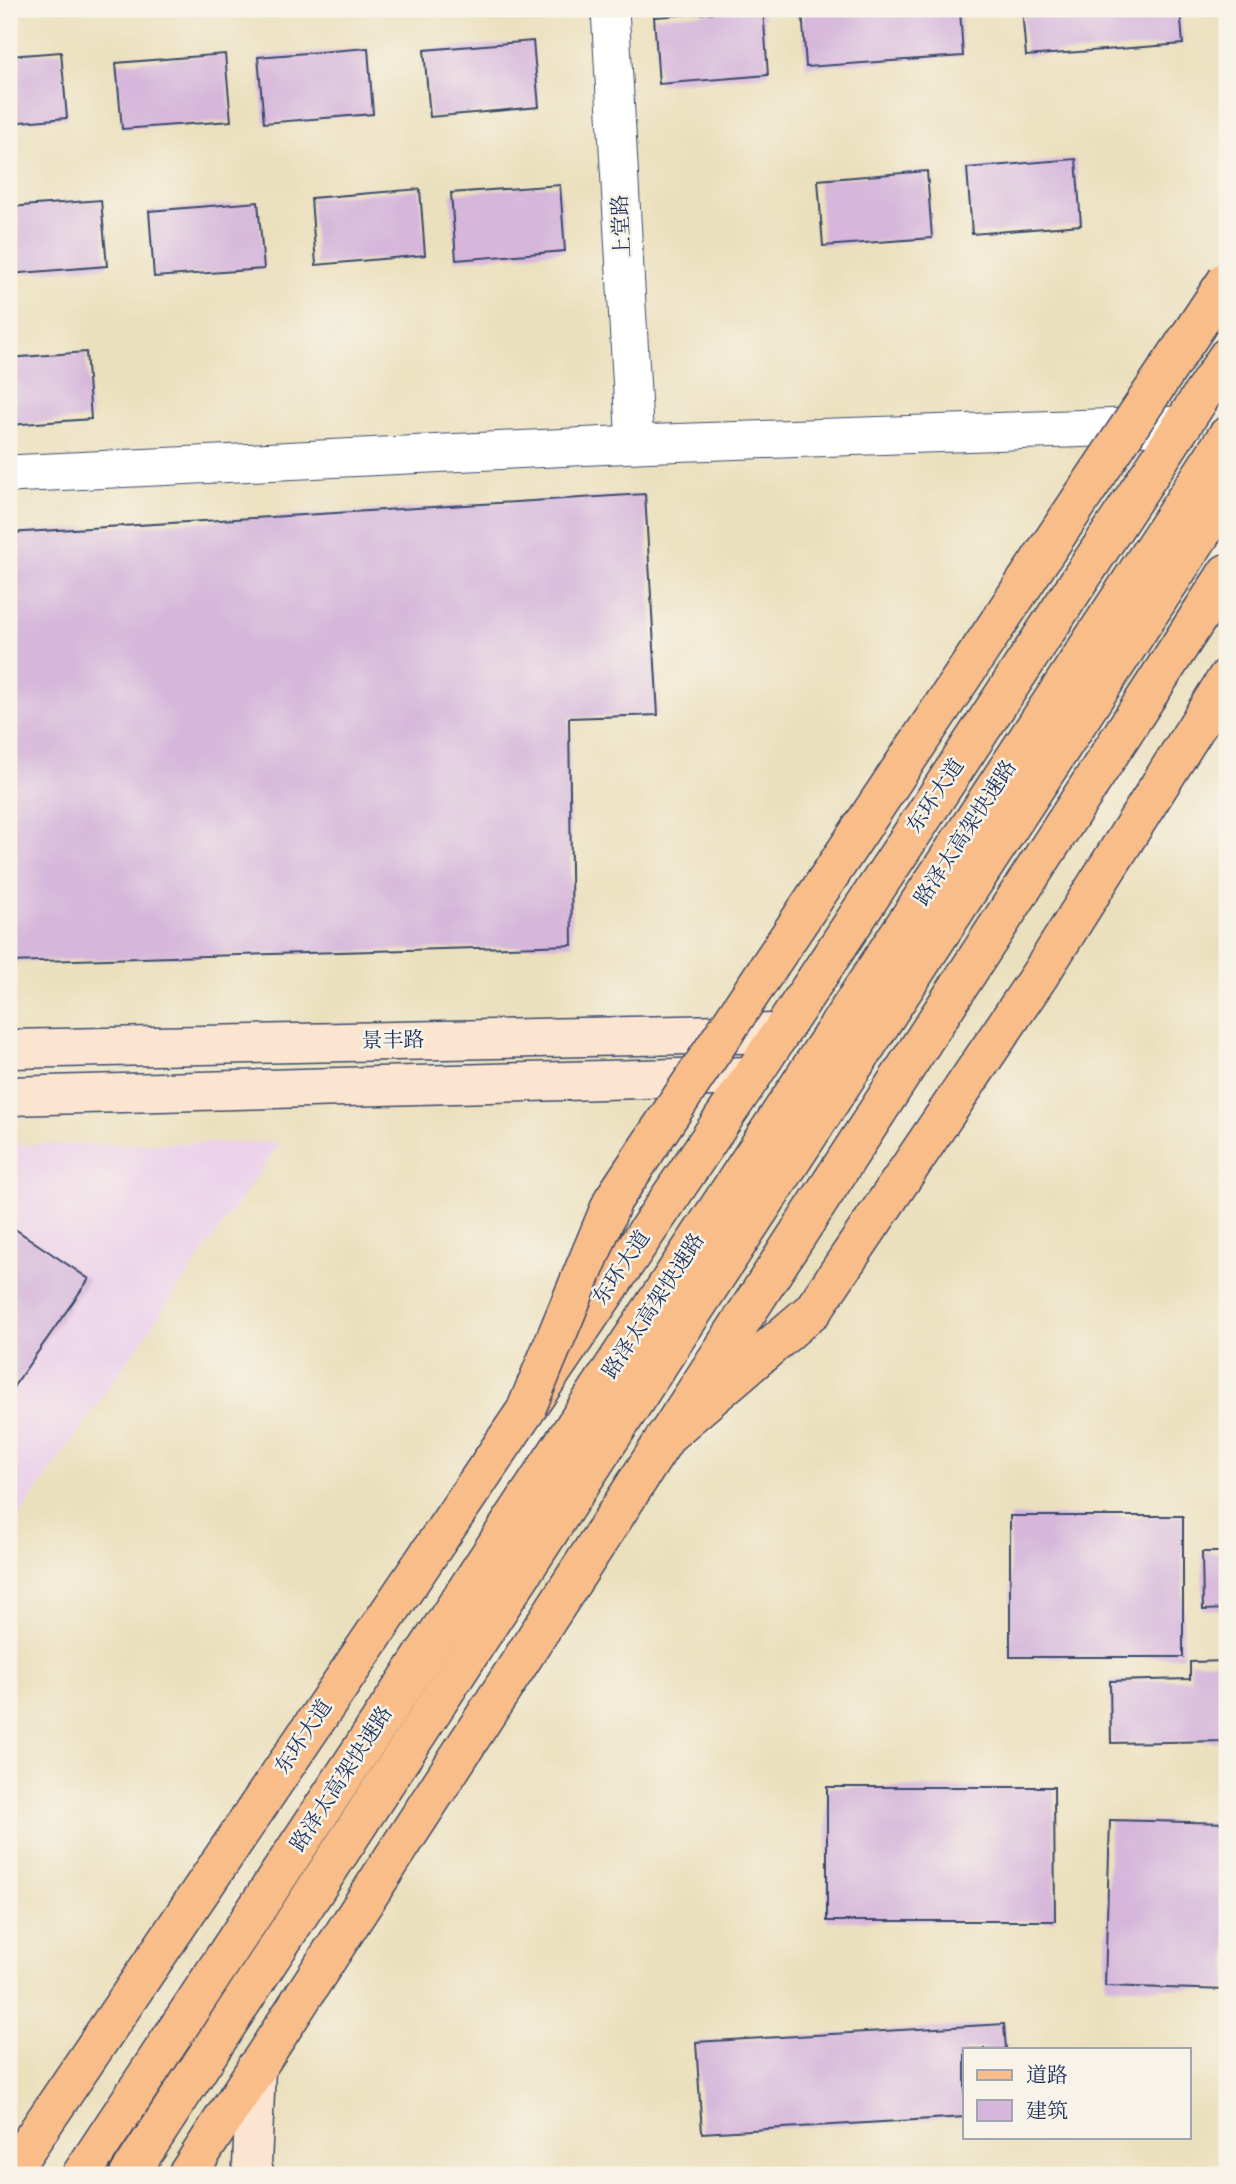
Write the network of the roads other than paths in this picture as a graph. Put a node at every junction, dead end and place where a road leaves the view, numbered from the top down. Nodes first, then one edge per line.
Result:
1 (610, 9) edge
2 (1227, 280) edge
3 (1227, 356) edge
4 (1183, 425) junction
5 (1227, 436) edge
6 (635, 444) junction
7 (9, 474) edge
8 (1227, 494) edge
9 (1227, 573) edge
10 (1227, 678) edge
11 (778, 1033) junction
12 (9, 1049) edge
13 (752, 1076) junction
14 (9, 1096) edge
15 (527, 1407) junction
16 (665, 1437) junction
17 (256, 2067) junction
18 (9, 2174) edge
19 (81, 2175) edge
20 (129, 2175) edge
21 (187, 2175) edge
22 (255, 2175) edge

1 - 6 street, 上堂路
2 - 15 main road, bridge
3 - 4 main road, 东环大道
4 - 6 street
4 - 11 main road, 东环大道
5 - 19 main road, 路泽太高架快速路
6 - 7 street
8 - 20 main road, 路泽太高架快速路
9 - 16 main road
10 - 16 main road
11 - 12 street, 景丰路
11 - 13 main road, 东环大道
13 - 14 street
13 - 15 main road, 东环大道
15 - 18 main road, 东环大道
16 - 17 main road
17 - 21 main road
17 - 22 street

